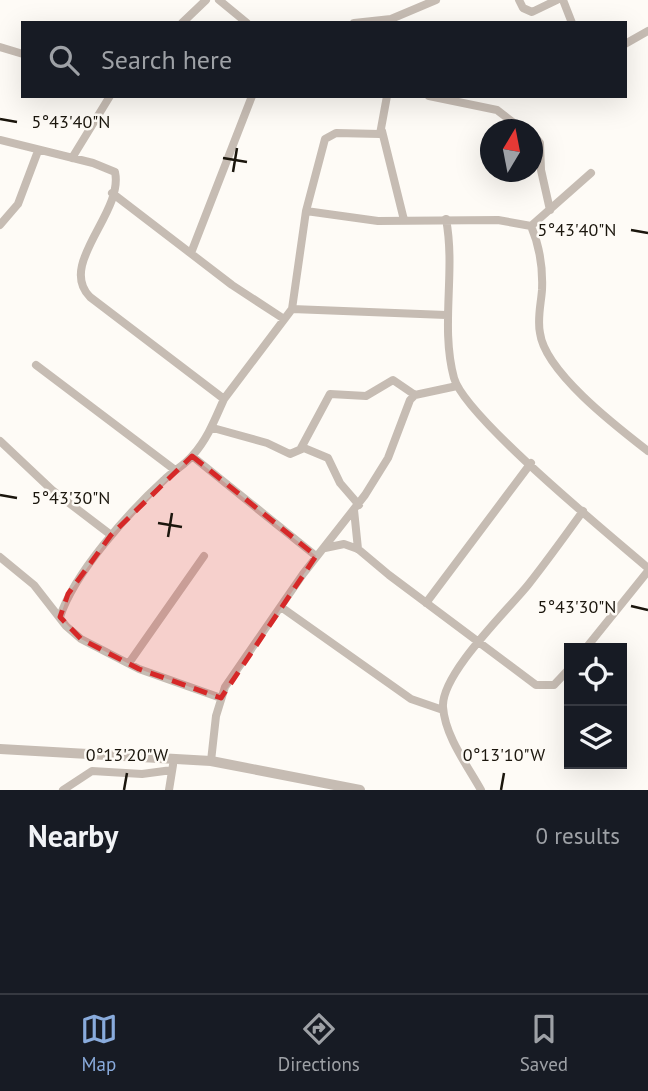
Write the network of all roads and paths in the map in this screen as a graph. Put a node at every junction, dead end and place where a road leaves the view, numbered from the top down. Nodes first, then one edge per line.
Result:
1 (206, 0) edge
2 (219, 0) edge
3 (436, 0) edge
4 (519, 0) edge
5 (557, 0) edge
6 (563, 0) edge
7 (184, 21) edge
8 (245, 21) edge
9 (391, 21) edge
10 (571, 21) edge
11 (648, 31) edge
12 (627, 43) edge
13 (0, 47) edge
14 (21, 53) edge
15 (109, 98) edge
16 (251, 98) edge
17 (387, 98) edge
18 (439, 98) edge
19 (509, 119) edge
20 (382, 131) junction
21 (0, 140) edge
22 (38, 151) junction
23 (72, 158) junction
24 (591, 173) dead end
25 (543, 179) edge
26 (112, 193) junction
27 (550, 210) junction
28 (306, 211) junction
29 (446, 219) junction
30 (404, 220) junction
31 (462, 220) junction
32 (0, 225) edge
33 (531, 226) junction
34 (449, 236) junction
35 (191, 253) junction
36 (292, 309) junction
37 (446, 315) junction
38 (284, 319) junction
39 (36, 365) dead end
40 (457, 386) junction
41 (415, 395) junction
42 (224, 399) junction
43 (213, 428) junction
44 (0, 441) edge
45 (301, 449) junction
46 (648, 450) edge
47 (192, 456) junction
48 (531, 463) junction
49 (176, 470) junction
50 (356, 508) junction
51 (583, 511) junction
52 (111, 535) junction
53 (358, 549) junction
54 (319, 553) junction
55 (204, 556) dead end
56 (0, 557) edge
57 (648, 569) edge
58 (426, 603) junction
59 (281, 607) junction
60 (60, 617) junction
61 (477, 642) junction
62 (590, 643) edge
63 (129, 663) junction
64 (564, 674) edge
65 (221, 698) junction
66 (443, 710) junction
67 (0, 749) edge
68 (174, 758) junction
69 (211, 761) junction
70 (172, 770) junction
71 (63, 790) edge
72 (169, 790) edge
73 (355, 790) edge
74 (481, 790) edge

1 - 7 street
2 - 8 street
3 - 9 street
4 - 5 street
6 - 10 street
11 - 12 street
13 - 14 street
15 - 23 street
16 - 35 street
17 - 20 street
18 - 19 street
20 - 28 street
20 - 30 street
21 - 22 street
22 - 23 street
22 - 32 street
23 - 26 street
24 - 27 street
25 - 27 street
26 - 35 street
26 - 42 street
27 - 33 street
28 - 30 street
28 - 36 street
29 - 30 street
29 - 31 street
29 - 34 street
31 - 33 street
31 - 34 street
33 - 46 street
34 - 37 street
35 - 38 street
36 - 37 street
36 - 38 street
37 - 40 street
38 - 42 street
39 - 49 street
40 - 41 street
40 - 48 street
41 - 45 street
41 - 50 street
42 - 43 street
43 - 45 street
43 - 47 street
44 - 52 street
45 - 50 street
47 - 49 street
47 - 54 street
48 - 51 street
48 - 58 street
49 - 52 street
50 - 53 street
50 - 54 street
51 - 57 street
51 - 61 street
52 - 60 street
53 - 54 street
53 - 58 street
54 - 59 street
55 - 63 street
56 - 60 street
57 - 62 street
58 - 61 street
59 - 65 street
59 - 66 street
60 - 63 street
61 - 64 street
61 - 66 street
63 - 65 street
65 - 69 street
66 - 74 street
67 - 68 street
68 - 69 street
68 - 70 street
69 - 73 street
70 - 71 street
70 - 72 street

